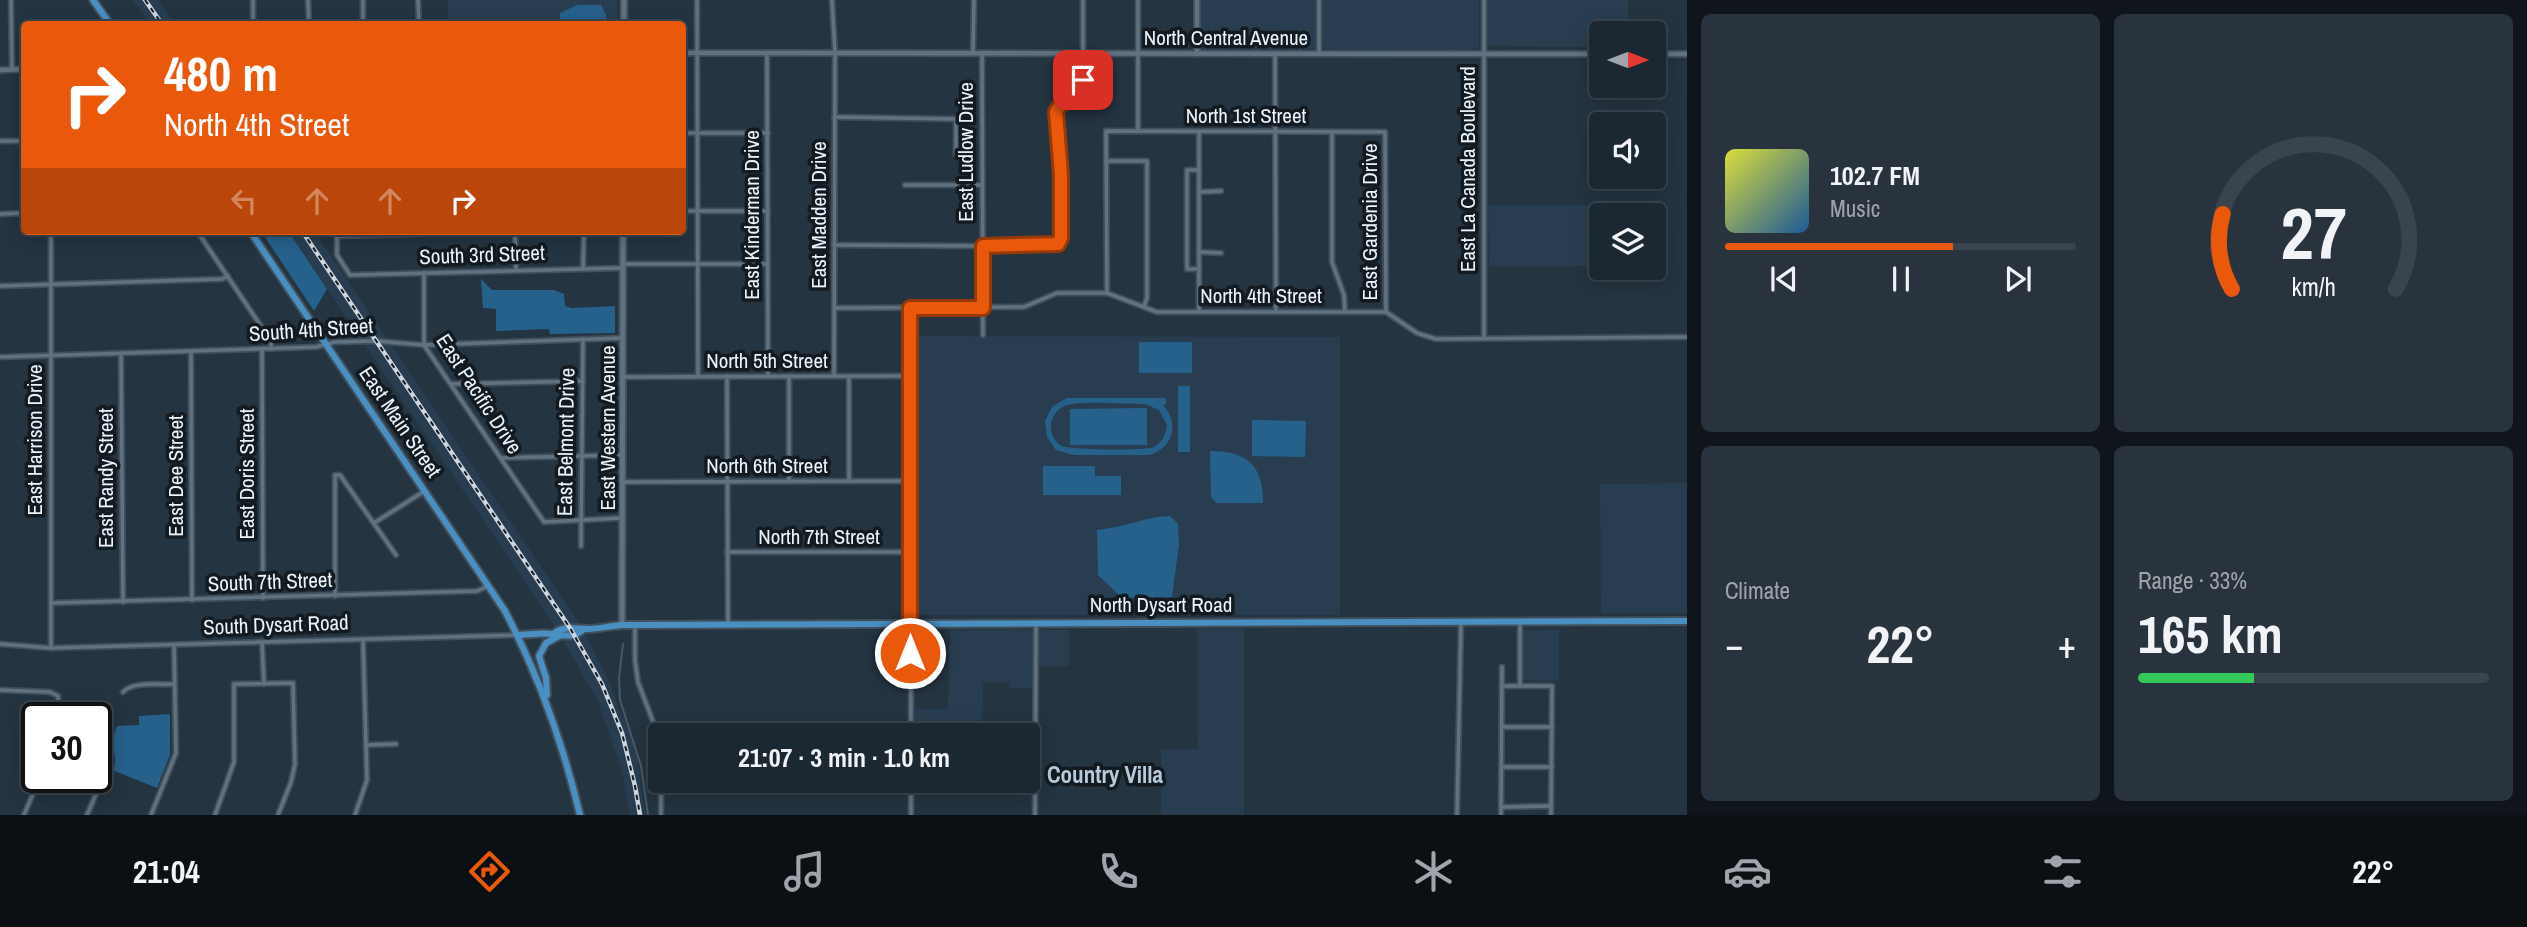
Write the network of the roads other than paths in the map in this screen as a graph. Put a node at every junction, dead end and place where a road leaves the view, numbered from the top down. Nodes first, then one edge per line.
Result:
1 (11, 0) edge
2 (93, 0) edge
3 (253, 0) edge
4 (308, 0) edge
5 (363, 0) edge
6 (418, 0) edge
7 (624, 0) edge
8 (697, 0) edge
9 (832, 0) edge
10 (974, 0) edge
11 (1083, 0) edge
12 (1138, 0) edge
13 (1197, 0) edge
14 (1319, 0) edge
15 (1484, 0) edge
16 (108, 21) edge
17 (253, 21) edge
18 (309, 21) edge
19 (363, 21) edge
20 (419, 21) edge
21 (624, 21) edge
22 (686, 53) edge
23 (697, 53) junction
24 (767, 53) junction
25 (835, 53) junction
26 (973, 53) junction
27 (982, 53) junction
28 (1319, 53) junction
29 (1083, 54) junction
30 (1138, 54) junction
31 (1197, 54) junction
32 (1275, 54) junction
33 (1484, 54) junction
34 (1589, 54) edge
35 (1666, 54) edge
36 (1687, 54) edge
37 (21, 69) edge
38 (0, 70) edge
39 (12, 70) junction
40 (834, 117) junction
41 (1138, 131) junction
42 (1199, 132) junction
43 (1275, 132) junction
44 (1332, 132) junction
45 (1385, 132) joint
46 (686, 133) edge
47 (698, 133) junction
48 (768, 133) junction
49 (0, 141) edge
50 (21, 141) edge
51 (956, 154) dead end
52 (1106, 161) junction
53 (1199, 170) junction
54 (905, 185) dead end
55 (982, 185) junction
56 (1199, 191) junction
57 (1221, 191) dead end
58 (686, 211) edge
59 (768, 211) junction
60 (698, 212) junction
61 (21, 213) edge
62 (0, 214) edge
63 (51, 235) edge
64 (200, 235) edge
65 (253, 235) edge
66 (337, 235) edge
67 (515, 235) edge
68 (584, 235) edge
69 (624, 235) edge
70 (834, 245) junction
71 (983, 246) junction
72 (1199, 252) junction
73 (1221, 253) dead end
74 (698, 264) junction
75 (768, 264) junction
76 (623, 266) junction
77 (583, 268) junction
78 (1199, 269) junction
79 (516, 270) junction
80 (424, 273) junction
81 (228, 276) junction
82 (50, 284) junction
83 (0, 286) edge
84 (1107, 293) junction
85 (1144, 306) junction
86 (835, 308) junction
87 (910, 308) junction
88 (983, 308) junction
89 (1199, 312) junction
90 (1276, 312) junction
91 (1345, 312) junction
92 (1386, 312) junction
93 (983, 335) dead end
94 (1687, 337) edge
95 (624, 338) junction
96 (1484, 338) junction
97 (583, 339) junction
98 (424, 345) junction
99 (327, 346) junction
100 (262, 349) junction
101 (271, 349) junction
102 (191, 352) junction
103 (121, 354) junction
104 (50, 355) junction
105 (0, 356) edge
106 (698, 376) junction
107 (727, 376) junction
108 (768, 376) junction
109 (789, 376) junction
110 (834, 376) junction
111 (849, 376) junction
112 (910, 376) junction
113 (624, 377) junction
114 (583, 381) junction
115 (452, 384) junction
116 (624, 454) junction
117 (583, 456) junction
118 (501, 458) junction
119 (727, 481) junction
120 (789, 481) junction
121 (849, 481) junction
122 (910, 481) junction
123 (624, 482) junction
124 (425, 491) junction
125 (623, 518) junction
126 (582, 520) junction
127 (374, 523) junction
128 (581, 546) dead end
129 (727, 552) junction
130 (910, 552) junction
131 (396, 555) dead end
132 (488, 586) junction
133 (335, 596) junction
134 (262, 598) junction
135 (192, 600) junction
136 (123, 602) junction
137 (51, 603) junction
138 (1687, 621) edge
139 (1461, 622) junction
140 (1520, 622) junction
141 (728, 624) junction
142 (910, 624) junction
143 (1035, 624) junction
144 (622, 625) junction
145 (635, 626) junction
146 (517, 635) junction
147 (556, 635) junction
148 (363, 640) junction
149 (262, 643) junction
150 (0, 644) edge
151 (174, 645) junction
152 (51, 649) junction
153 (1502, 667) dead end
154 (174, 684) junction
155 (264, 684) junction
156 (1520, 686) junction
157 (1502, 687) junction
158 (0, 690) edge
159 (123, 692) dead end
160 (58, 702) edge
161 (548, 704) junction
162 (654, 723) edge
163 (911, 723) edge
164 (1502, 727) junction
165 (1552, 727) junction
166 (396, 744) dead end
167 (366, 745) junction
168 (1502, 767) junction
169 (1552, 767) junction
170 (33, 793) edge
171 (97, 793) edge
172 (661, 793) edge
173 (911, 793) edge
174 (1551, 806) junction
175 (1502, 807) junction
176 (24, 815) edge
177 (88, 815) edge
178 (151, 815) edge
179 (215, 815) edge
180 (278, 815) edge
181 (355, 815) edge
182 (580, 815) edge
183 (661, 815) edge
184 (911, 815) edge
185 (1035, 815) edge
186 (1457, 815) edge
187 (1502, 815) edge
188 (1551, 815) edge

1 - 39 street
2 - 16 main road
3 - 17 street
4 - 18 street
5 - 19 street
6 - 20 street
7 - 21 main road
8 - 23 street
9 - 25 street, East Madden Drive
10 - 26 street
11 - 29 street
12 - 30 street
13 - 31 street
14 - 28 street
15 - 33 street, East La Canada Boulevard
22 - 23 street, North Central Avenue
23 - 24 street, North Central Avenue
23 - 47 street
24 - 25 street, North Central Avenue
24 - 48 street, East Kinderman Drive
25 - 26 street, North Central Avenue
25 - 40 street, East Madden Drive
26 - 27 street, North Central Avenue
27 - 29 street, North Central Avenue
27 - 55 street, East Ludlow Drive
28 - 32 street, North Central Avenue
28 - 33 street, North Central Avenue
29 - 30 street, North Central Avenue
29 - 71 street
30 - 31 street, North Central Avenue
30 - 41 street
31 - 32 street, North Central Avenue
32 - 43 street
33 - 34 street, North Central Avenue
33 - 96 street, East La Canada Boulevard
35 - 36 street
37 - 39 street
38 - 39 street
40 - 51 street
40 - 70 street, East Madden Drive
41 - 42 street, North 1st Street
41 - 52 street, North 1st Street
42 - 43 street, North 1st Street
42 - 53 street
43 - 44 street, North 1st Street
43 - 90 street
44 - 45 street, North 1st Street
44 - 91 street
45 - 92 street, East Gardenia Drive
46 - 47 street
47 - 48 street
47 - 60 street
48 - 59 street, East Kinderman Drive
49 - 50 street
52 - 84 street
52 - 85 street
53 - 56 street
53 - 78 street
54 - 55 street
55 - 71 street, East Ludlow Drive
56 - 57 street
56 - 72 street
58 - 60 street
59 - 60 street
59 - 75 street, East Kinderman Drive
60 - 74 street
61 - 62 street
63 - 82 street, East Harrison Drive
64 - 81 street
65 - 99 main road, East Main Street
66 - 80 street, South 3rd Street
67 - 79 street
68 - 77 street
69 - 76 main road, East Western Avenue
70 - 71 street
70 - 86 street, East Madden Drive
71 - 88 street, East Ludlow Drive
72 - 73 street
72 - 78 street
74 - 75 street, South 3rd Street
74 - 76 street, South 3rd Street
74 - 106 street
75 - 108 street, East Kinderman Drive
76 - 77 street, South 3rd Street
76 - 95 main road, East Western Avenue
77 - 79 street, South 3rd Street
78 - 89 street
79 - 80 street, South 3rd Street
80 - 98 street, East Pacific Drive
81 - 82 street
81 - 101 street
82 - 83 street
82 - 104 street, East Harrison Drive
84 - 85 street, North 4th Street
84 - 88 street, North 4th Street
85 - 89 street, North 4th Street
86 - 87 street, North 4th Street
86 - 110 street, East Madden Drive
87 - 88 street, North 4th Street
87 - 112 street
88 - 93 street, East Ludlow Drive
89 - 90 street, North 4th Street
90 - 91 street, North 4th Street
91 - 92 street, North 4th Street
92 - 96 street
94 - 96 street
95 - 97 street, South 4th Street
95 - 113 main road, East Western Avenue
97 - 98 street, South 4th Street
97 - 114 street, East Belmont Drive
98 - 99 street, South 4th Street
98 - 115 street, East Pacific Drive
99 - 101 street, South 4th Street
99 - 124 main road, East Main Street
100 - 101 street, South 4th Street
100 - 102 street, South 4th Street
100 - 134 street, East Doris Street
102 - 103 street, South 4th Street
102 - 135 street, East Dee Street
103 - 104 street, South 4th Street
103 - 136 street, East Randy Street
104 - 105 street, South 4th Street
104 - 137 street, East Harrison Drive
106 - 107 street, North 5th Street
106 - 113 street, North 5th Street
107 - 108 street, North 5th Street
107 - 119 street
108 - 109 street, North 5th Street
109 - 110 street, North 5th Street
109 - 120 street
110 - 111 street, North 5th Street
111 - 112 street, North 5th Street
111 - 121 street
112 - 122 street
113 - 116 main road, East Western Avenue
114 - 115 street
114 - 117 street, East Belmont Drive
115 - 118 street, East Pacific Drive
116 - 117 street
116 - 123 main road, East Western Avenue
117 - 118 street
117 - 126 street, East Belmont Drive
118 - 126 street, East Pacific Drive
119 - 120 street, North 6th Street
119 - 123 street, North 6th Street
119 - 129 street
120 - 121 street, North 6th Street
121 - 122 street, North 6th Street
122 - 130 street
123 - 125 main road, East Western Avenue
124 - 127 street
124 - 132 main road, East Main Street
125 - 126 street
125 - 144 main road, East Western Avenue
126 - 128 street, East Belmont Drive
127 - 131 street
127 - 133 street
129 - 130 street, North 7th Street
129 - 141 street
130 - 142 street
132 - 133 street, South 7th Street
132 - 146 main road, East Main Street
133 - 134 street, South 7th Street
134 - 135 street, South 7th Street
135 - 136 street, South 7th Street
136 - 137 street, South 7th Street
137 - 152 street, East Harrison Drive
138 - 140 main road, North Dysart Road
139 - 140 main road, North Dysart Road
139 - 143 main road, North Dysart Road
139 - 186 street
140 - 156 street
141 - 142 main road, North Dysart Road
141 - 145 main road, North Dysart Road
142 - 143 main road, North Dysart Road
142 - 163 street
143 - 185 street
144 - 145 main road, South Dysart Road
144 - 147 main road, South Dysart Road
145 - 162 street
146 - 147 main road, South Dysart Road
146 - 148 street, South Dysart Road
146 - 161 main road, East Main Street
147 - 161 main road
148 - 149 street, South Dysart Road
148 - 167 street
149 - 151 street, South Dysart Road
149 - 155 street
150 - 152 street, South Dysart Road
151 - 152 street, South Dysart Road
151 - 154 street
153 - 157 street
154 - 159 street
154 - 178 street
155 - 179 street
155 - 180 street
156 - 157 street
156 - 165 street
157 - 164 street
158 - 160 street
161 - 182 main road
164 - 165 street
164 - 168 street
165 - 169 street
166 - 167 street
167 - 181 street
168 - 169 street
168 - 175 street
169 - 174 street
170 - 176 street
171 - 177 street
172 - 183 street
173 - 184 street
174 - 175 street
174 - 188 street
175 - 187 street

